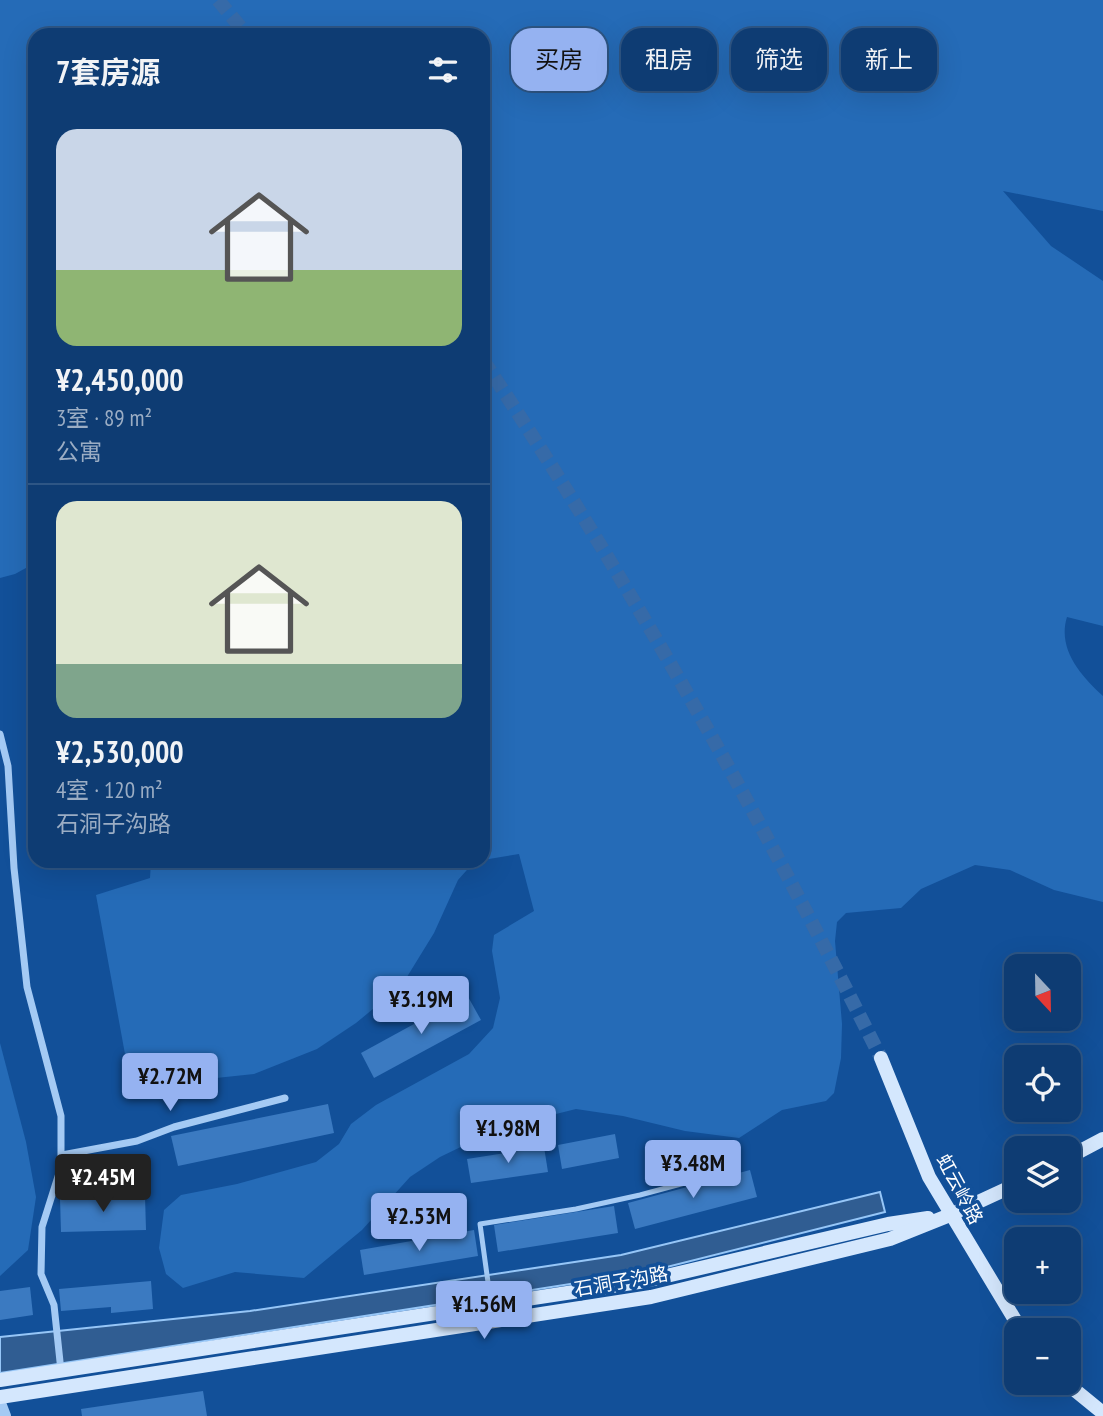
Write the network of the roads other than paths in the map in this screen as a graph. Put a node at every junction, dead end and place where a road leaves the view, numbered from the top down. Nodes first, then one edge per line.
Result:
1 (0, 734) edge
2 (881, 1058) tunnel mouth
3 (285, 1098) dead end
4 (1103, 1139) edge
5 (1081, 1151) edge
6 (62, 1155) junction
7 (733, 1170) dead end
8 (1004, 1190) edge
9 (950, 1215) junction
10 (490, 1301) junction
11 (1014, 1318) edge
12 (60, 1368) junction
13 (0, 1380) edge
14 (1081, 1395) edge
15 (0, 1397) edge
16 (0, 1403) edge
17 (1103, 1413) edge
18 (5, 1416) edge

1 - 6 street
2 - 9 main road, 虹云岭路
3 - 6 street
4 - 5 main road
6 - 12 street
7 - 10 lane
8 - 9 main road, 石洞子沟路
9 - 10 main road, 石洞子沟路
9 - 11 main road, 虹云岭路
9 - 15 main road, 石洞子沟路
10 - 12 main road, 石洞子沟路
12 - 13 main road, 石洞子沟路
14 - 17 main road
16 - 18 street

